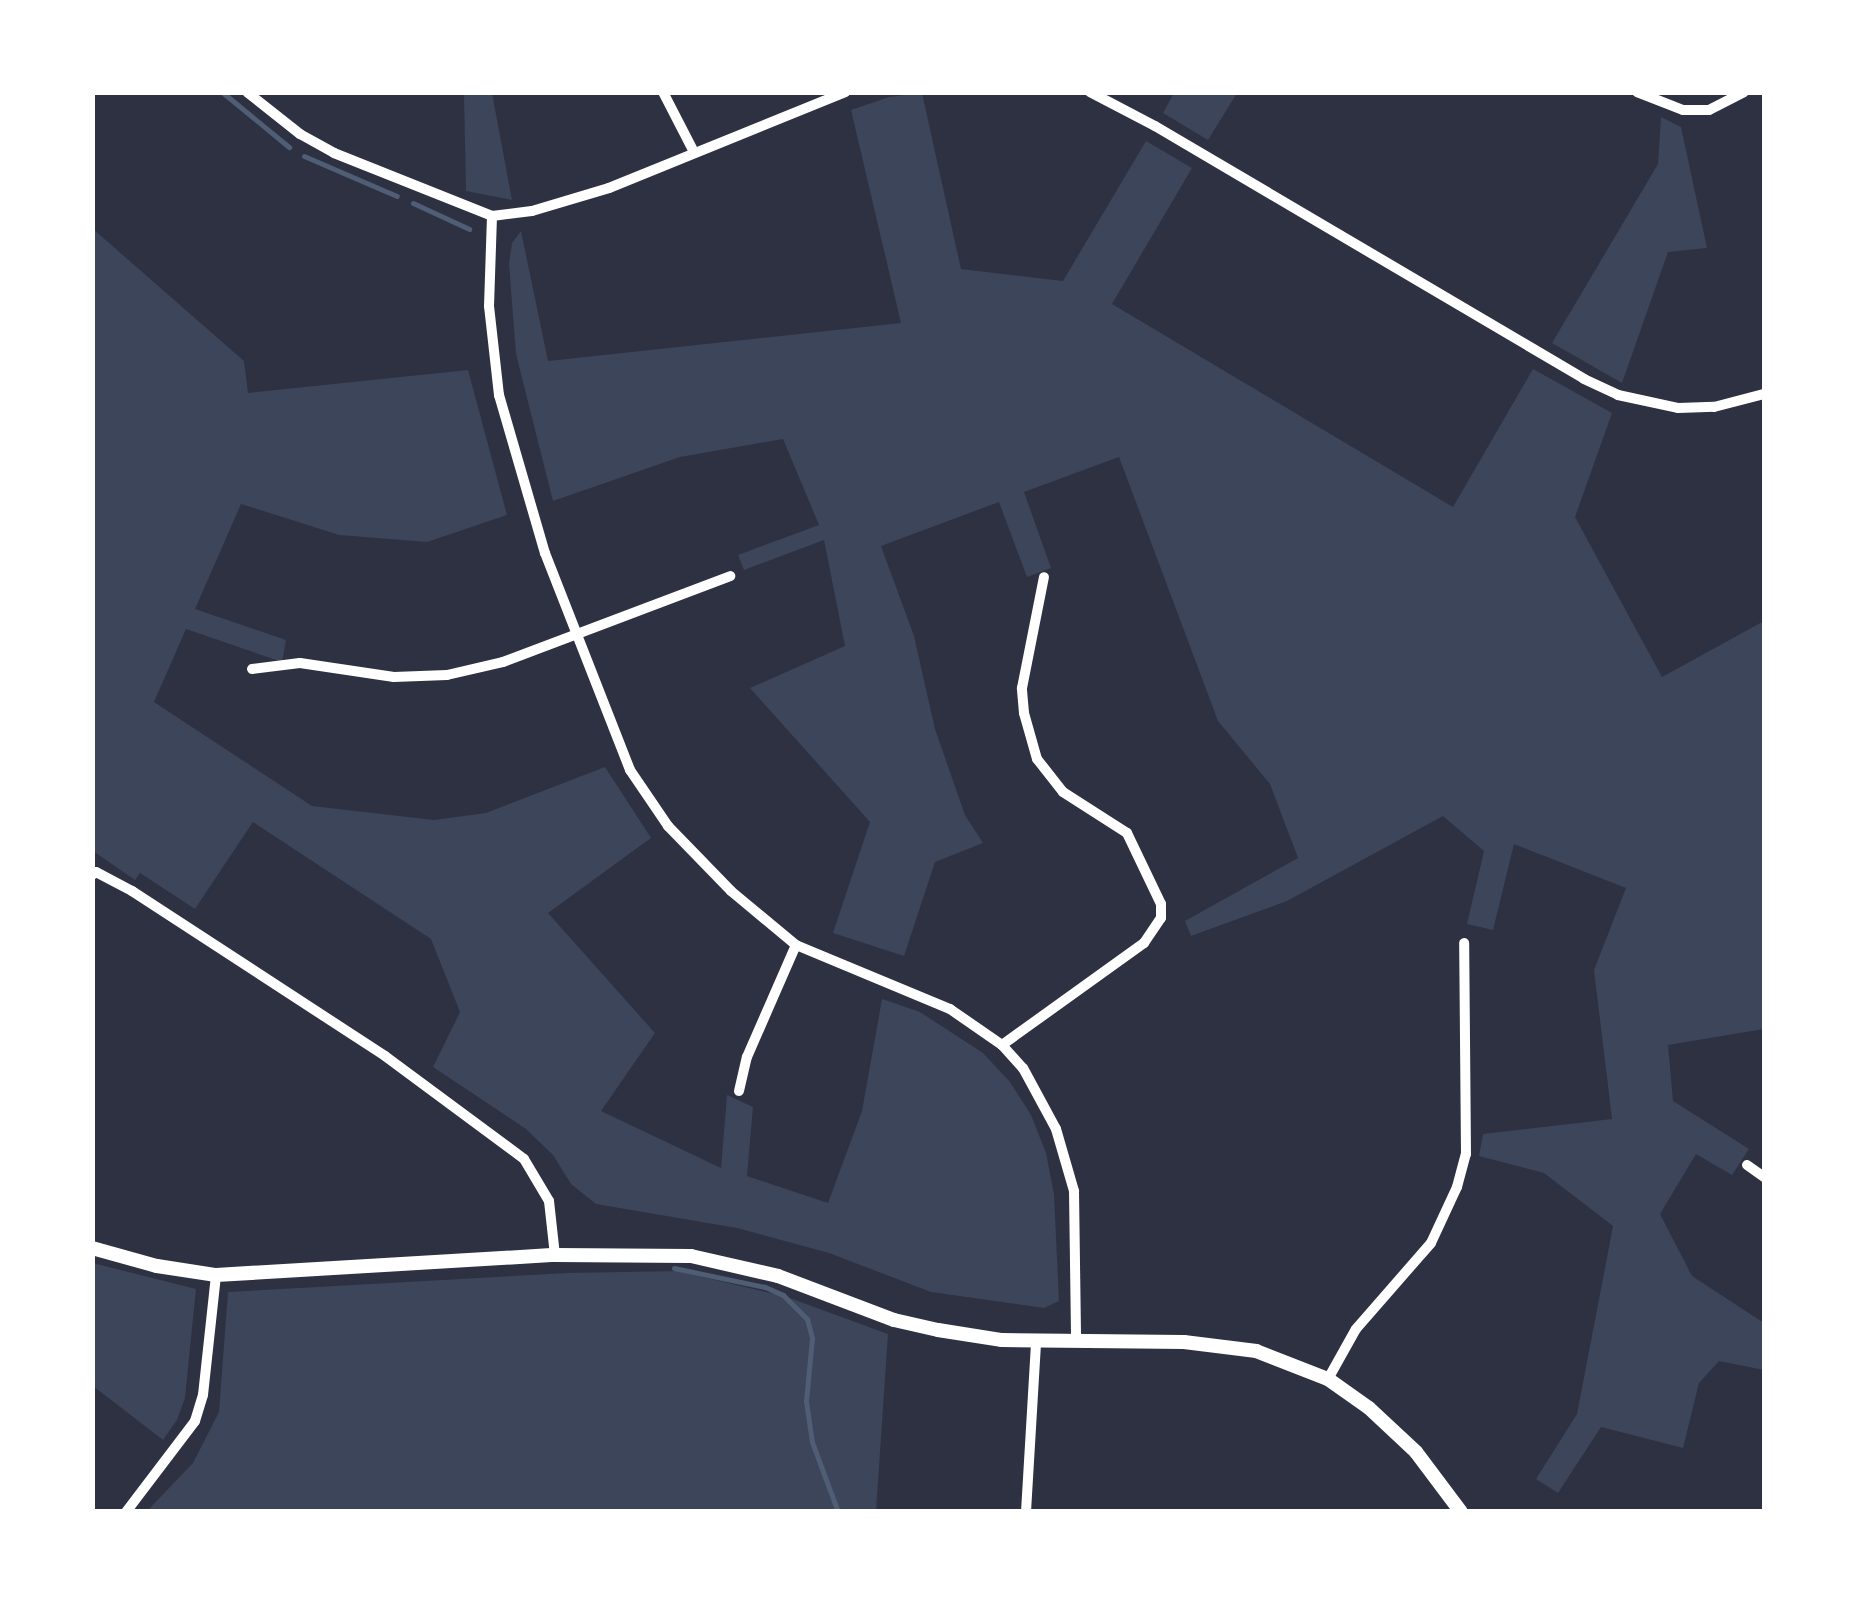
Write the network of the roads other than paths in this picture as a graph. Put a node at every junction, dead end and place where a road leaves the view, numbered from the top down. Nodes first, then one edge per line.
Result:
1 (247, 92) edge
2 (663, 92) edge
3 (845, 92) edge
4 (1090, 92) edge
5 (1637, 92) edge
6 (1744, 92) edge
7 (694, 152) junction
8 (492, 216) junction
9 (1764, 394) edge
10 (730, 576) dead end
11 (1044, 578) dead end
12 (574, 632) junction
13 (252, 669) dead end
14 (92, 876) edge
15 (1464, 943) dead end
16 (796, 944) junction
17 (1002, 1045) junction
18 (739, 1092) dead end
19 (1747, 1166) dead end
20 (1764, 1177) edge
21 (92, 1248) edge
22 (556, 1255) junction
23 (216, 1275) junction
24 (1036, 1342) junction
25 (1076, 1342) junction
26 (1328, 1379) junction
27 (126, 1512) edge
28 (1026, 1512) edge
29 (1461, 1512) edge

1 - 8 street
2 - 7 street
3 - 7 street
4 - 9 street
5 - 6 street
7 - 8 street
8 - 12 street
10 - 12 street
11 - 17 street
12 - 13 street
12 - 16 street
14 - 22 street
15 - 26 street
16 - 17 street
16 - 18 street
17 - 25 street
19 - 20 street
21 - 23 street
22 - 23 street
22 - 24 street
23 - 27 street
24 - 25 street
24 - 28 street
25 - 26 street
26 - 29 street

